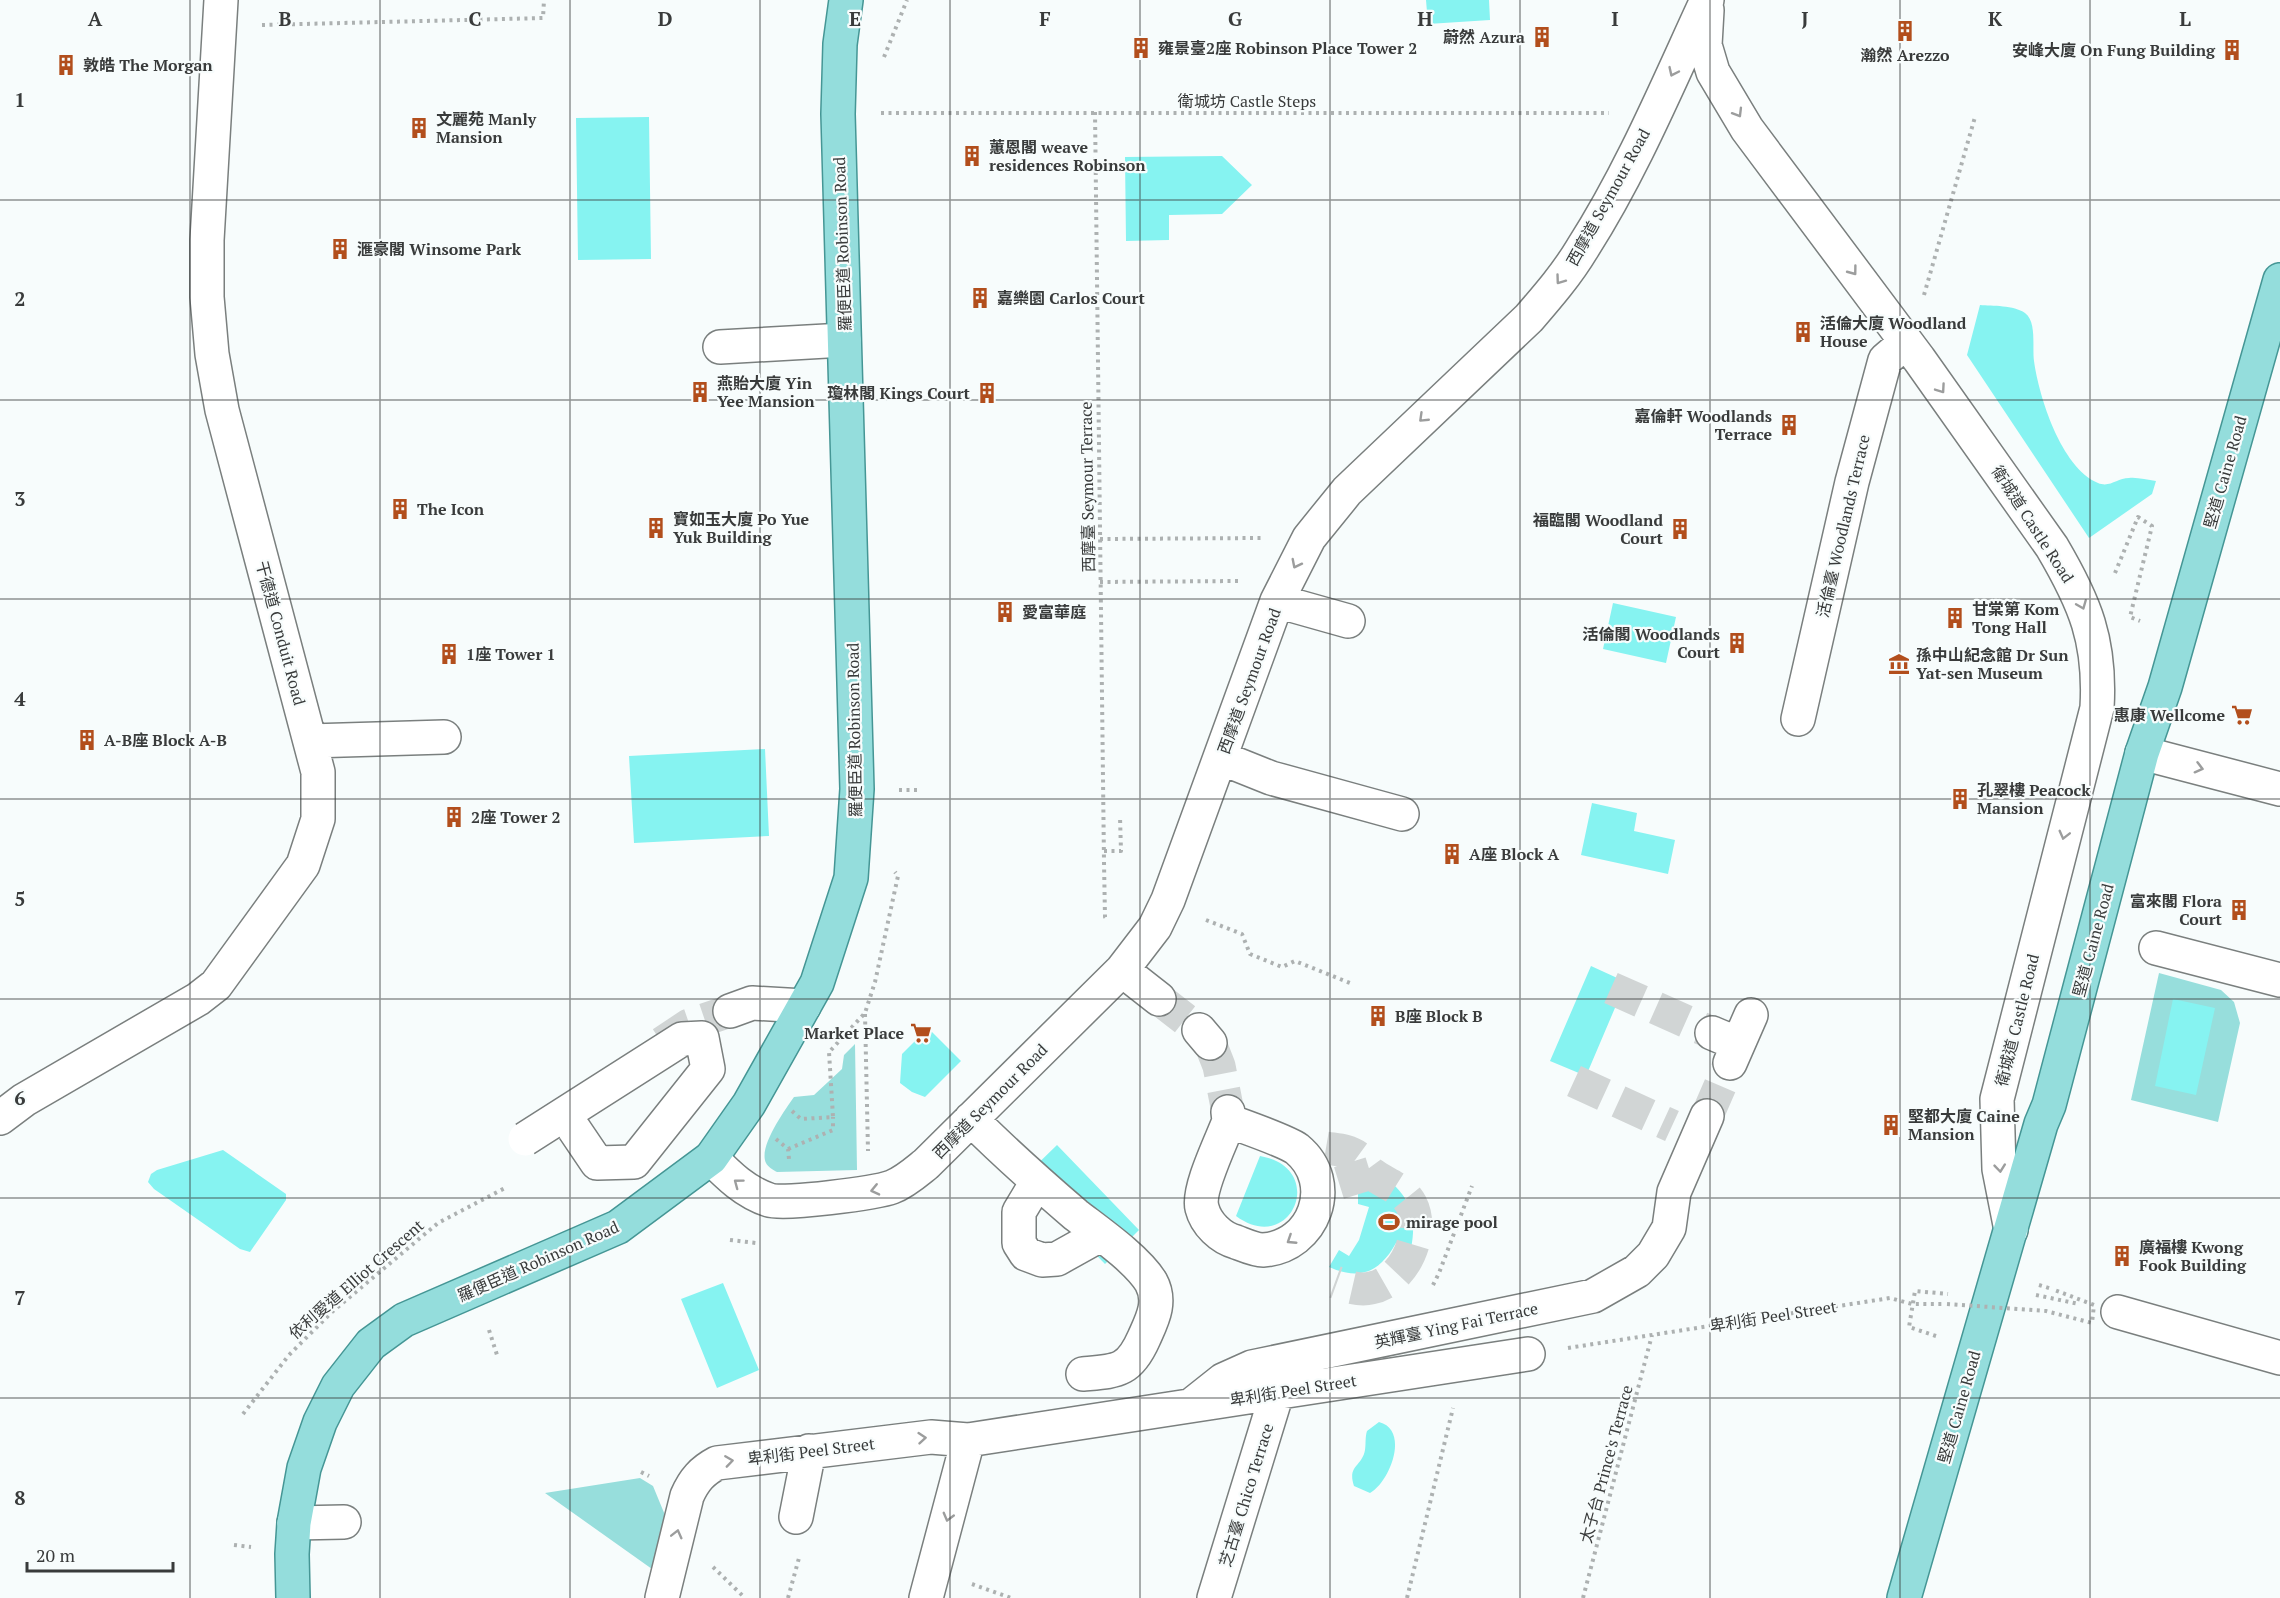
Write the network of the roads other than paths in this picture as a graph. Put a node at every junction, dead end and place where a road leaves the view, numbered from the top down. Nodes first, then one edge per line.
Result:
1 (221, 0) edge
2 (846, 0) edge
3 (1707, 0) edge
4 (2280, 280) edge
5 (844, 340) junction
6 (1906, 342) junction
7 (720, 347) dead end
8 (1277, 601) junction
9 (1348, 621) dead end
10 (1798, 719) dead end
11 (444, 737) dead end
12 (310, 741) junction
13 (2142, 753) junction
14 (1221, 758) junction
15 (2280, 789) edge
16 (1402, 814) dead end
17 (2156, 948) dead end
18 (1122, 970) junction
19 (2280, 980) edge
20 (1159, 999) tunnel mouth
21 (804, 1006) junction
22 (730, 1011) tunnel mouth
23 (1751, 1015) dead end
24 (1727, 1047) tunnel mouth
25 (0, 1118) edge
26 (971, 1119) junction
27 (1692, 1126) tunnel mouth
28 (574, 1129) dead end
29 (525, 1139) dead end
30 (711, 1158) junction
31 (1037, 1182) junction
32 (1329, 1187) joint
33 (2011, 1230) junction
34 (1100, 1235) junction
35 (2118, 1312) dead end
36 (1528, 1354) road end
37 (2280, 1358) edge
38 (1083, 1374) dead end
39 (1277, 1392) junction
40 (1191, 1406) junction
41 (968, 1440) junction
42 (809, 1451) junction
43 (796, 1517) dead end
44 (344, 1522) dead end
45 (294, 1523) junction
46 (292, 1598) edge
47 (662, 1598) edge
48 (926, 1598) edge
49 (1214, 1598) edge
50 (1904, 1598) edge

1 - 12 street, 干德道 Conduit Road
2 - 5 main road, 羅便臣道 Robinson Road
3 -> 6 street, 衛城道 Castle Road
3 -> 8 street, 西摩道 Seymour Road
4 - 13 main road, 堅道 Caine Road
5 - 7 street
5 - 21 main road, 羅便臣道 Robinson Road
6 - 10 street, 活倫臺 Woodlands Terrace
6 -> 33 street, 衛城道 Castle Road
8 - 9 street
8 - 14 street, 西摩道 Seymour Road
11 - 12 street
12 - 25 street, 干德道 Conduit Road
13 -> 15 street
13 - 33 main road, 堅道 Caine Road
14 - 16 street
14 - 18 street, 西摩道 Seymour Road
17 - 19 street
18 - 20 street
18 - 26 street, 西摩道 Seymour Road
21 - 22 street
21 - 30 main road, 羅便臣道 Robinson Road
23 - 24 street
26 -> 30 street, 西摩道 Seymour Road
26 - 31 street
27 - 40 street, 英輝臺 Ying Fai Terrace
28 - 29 street, bridge
30 - 45 main road, 羅便臣道 Robinson Road
31 - 34 street
31 - 34 street
32 -> 32 street
33 - 50 main road, 堅道 Caine Road
34 - 38 street
35 - 37 street
36 - 39 street, 卑利街 Peel Street
39 - 40 street, 卑利街 Peel Street
39 - 49 street, 芝古臺 Chico Terrace
40 - 41 street, 卑利街 Peel Street
42 -> 41 street, 卑利街 Peel Street
41 -> 48 street
42 - 43 street
47 -> 42 street, 卑利街 Peel Street
44 - 45 street
45 - 46 main road, 羅便臣道 Robinson Road

